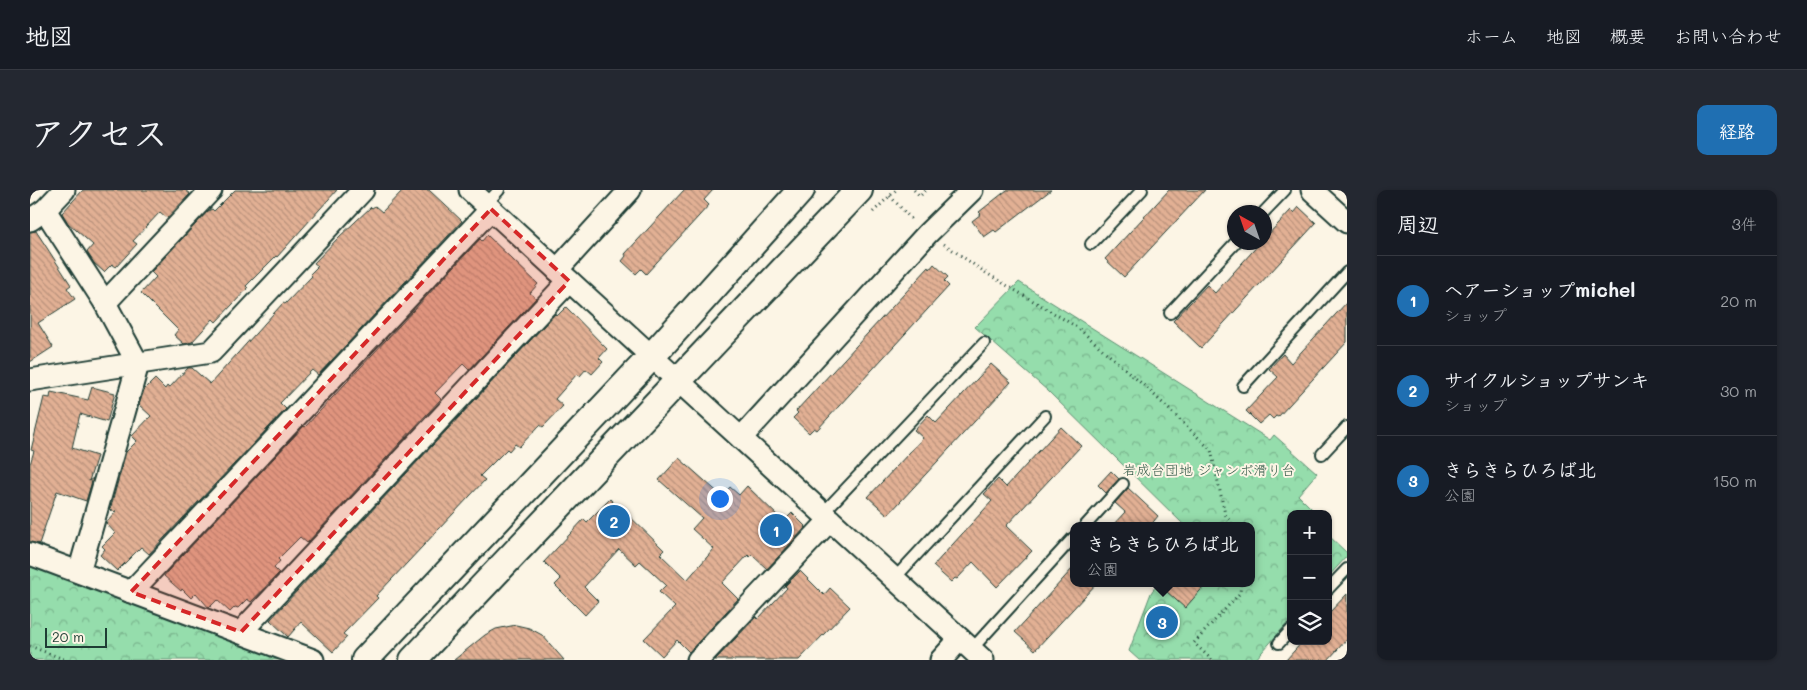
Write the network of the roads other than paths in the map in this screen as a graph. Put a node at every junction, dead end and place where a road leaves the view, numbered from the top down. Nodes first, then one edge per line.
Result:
1 (64, 190) edge
2 (211, 190) edge
3 (363, 190) edge
4 (470, 190) edge
5 (630, 190) edge
6 (801, 190) edge
7 (858, 190) edge
8 (972, 190) edge
9 (1142, 190) edge
10 (1285, 190) edge
11 (1312, 190) edge
12 (492, 201) edge
13 (1271, 205) edge
14 (37, 215) edge
15 (1347, 222) edge
16 (1091, 244) dead end
17 (1229, 250) edge
18 (1347, 272) edge
19 (563, 276) junction
20 (105, 303) junction
21 (1170, 313) dead end
22 (984, 343) dead end
23 (652, 356) junction
24 (138, 364) junction
25 (30, 380) edge
26 (679, 380) junction
27 (1243, 386) dead end
28 (1045, 416) dead end
29 (1347, 427) edge
30 (741, 438) junction
31 (1322, 454) dead end
32 (1123, 484) dead end
33 (826, 517) junction
34 (1089, 522) edge
35 (1070, 541) edge
36 (30, 554) edge
37 (1347, 569) edge
38 (78, 572) junction
39 (894, 579) junction
40 (1332, 585) edge
41 (131, 592) junction
42 (241, 632) junction
43 (1287, 634) edge
44 (1279, 643) dead end
45 (972, 650) edge
46 (313, 660) edge
47 (365, 660) edge
48 (413, 660) edge
49 (698, 660) edge
50 (941, 660) edge

1 - 14 street
2 - 20 street
3 - 24 street
4 - 12 street
5 - 19 street
6 - 23 street
7 - 26 street
8 - 30 street
9 - 16 lane
10 - 13 lane
11 - 15 street
12 - 19 street
12 - 41 street
14 - 20 street
17 - 21 lane
18 - 27 lane
19 - 23 street
19 - 42 street
20 - 24 street
22 - 33 lane
23 - 26 street
23 - 47 street
24 - 25 street
24 - 38 street
26 - 30 street
26 - 48 street
28 - 39 lane
29 - 31 lane
30 - 33 street
32 - 34 lane
33 - 39 street
33 - 49 street
35 - 45 lane
36 - 38 street
37 - 40 lane
38 - 41 street
39 - 45 street
41 - 42 street
42 - 46 street
43 - 44 lane
45 - 50 street

